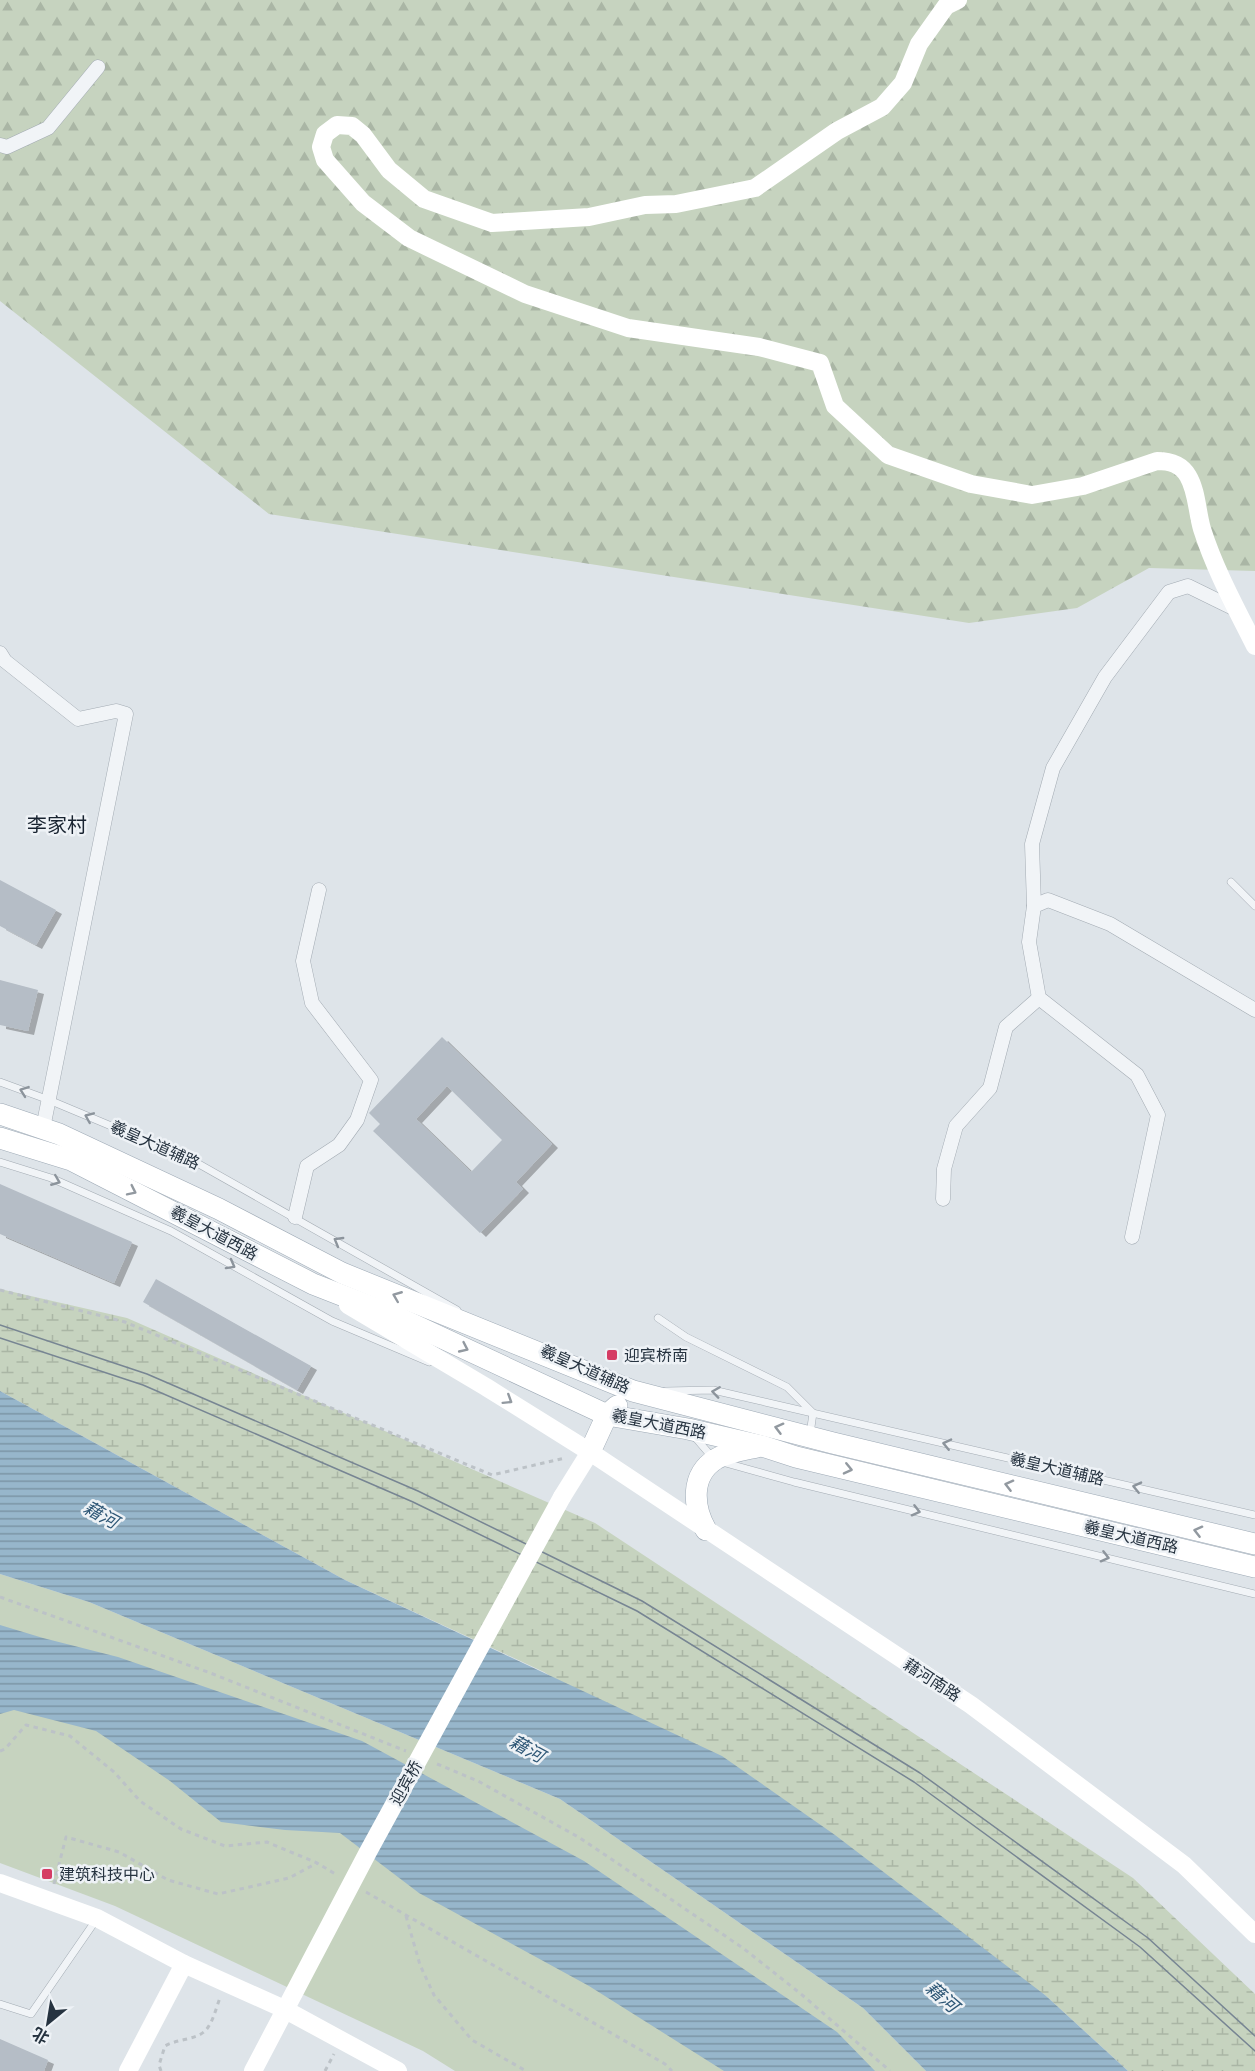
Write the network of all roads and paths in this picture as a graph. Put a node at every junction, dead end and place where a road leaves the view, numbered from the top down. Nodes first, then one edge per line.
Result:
1 (958, 0) edge
2 (98, 67) dead end
3 (0, 145) edge
4 (1237, 610) junction
5 (1255, 646) edge
6 (0, 653) edge
7 (1231, 882) dead end
8 (319, 890) dead end
9 (1034, 906) junction
10 (1255, 906) edge
11 (1039, 998) junction
12 (1255, 1010) edge
13 (0, 1082) edge
14 (49, 1100) junction
15 (0, 1114) edge
16 (43, 1128) junction
17 (0, 1138) edge
18 (0, 1162) edge
19 (944, 1199) dead end
20 (295, 1217) junction
21 (1132, 1237) dead end
22 (314, 1284) junction
23 (0, 1290) edge
24 (459, 1311) dead end
25 (470, 1316) dead end
26 (658, 1318) dead end
27 (486, 1387) junction
28 (633, 1392) junction
29 (813, 1413) junction
30 (607, 1415) junction
31 (688, 1429) junction
32 (810, 1436) junction
33 (762, 1446) junction
34 (590, 1452) junction
35 (715, 1460) junction
36 (1255, 1515) edge
37 (706, 1530) junction
38 (1255, 1544) edge
39 (1255, 1567) edge
40 (1255, 1594) edge
41 (0, 1597) edge
42 (412, 1754) dead end
43 (434, 1763) dead end
44 (317, 1863) dead end
45 (0, 1883) edge
46 (50, 1900) junction
47 (406, 1916) dead end
48 (97, 1918) junction
49 (1255, 1934) edge
50 (184, 1964) junction
51 (226, 1983) junction
52 (0, 2004) edge
53 (665, 2064) dead end
54 (396, 2070) edge
55 (128, 2071) edge
56 (161, 2071) edge
57 (253, 2071) edge
58 (526, 2071) edge
59 (677, 2071) edge
60 (890, 2071) edge

1 - 4 main road
2 - 3 street
4 - 5 main road
4 - 9 street
6 - 14 street
7 - 10 lane
8 - 20 street
9 - 11 street
9 - 12 street
11 - 19 street
11 - 21 street
14 -> 13 lane, 羲皇大道辅路
14 - 16 street
20 -> 14 lane, 羲皇大道辅路
15 - 16 main road, 羲皇大道西路
28 -> 16 main road, 羲皇大道西路
17 -> 22 main road, 羲皇大道西路
18 -> 27 lane
24 -> 20 lane, 羲皇大道辅路
22 - 27 main road, 藉河南路
22 -> 30 main road, 羲皇大道西路
23 - 34 path
25 - 28 lane, 羲皇大道辅路
26 - 29 lane
27 -> 34 main road, 藉河南路
29 -> 28 lane, 羲皇大道辅路
28 - 30 main road
32 -> 28 main road, 羲皇大道西路
29 - 32 lane
36 -> 29 lane, 羲皇大道辅路
30 - 31 main road, 羲皇大道西路
30 - 34 main road
31 - 33 main road, 羲皇大道西路
31 - 35 lane
38 -> 32 main road, 羲皇大道西路
33 - 35 main road
33 -> 39 main road, 羲皇大道西路
34 - 37 main road, 藉河南路
34 - 57 main road, 迎宾桥, bridge
35 - 37 main road
35 -> 40 lane
37 - 49 main road, 藉河南路
41 - 42 path
43 - 60 path
44 - 46 path
45 - 46 main road
46 - 48 main road
47 - 58 path
48 - 50 main road
48 - 52 lane
50 - 51 main road
50 - 55 main road
51 - 54 main road
51 - 56 path
53 - 59 path

